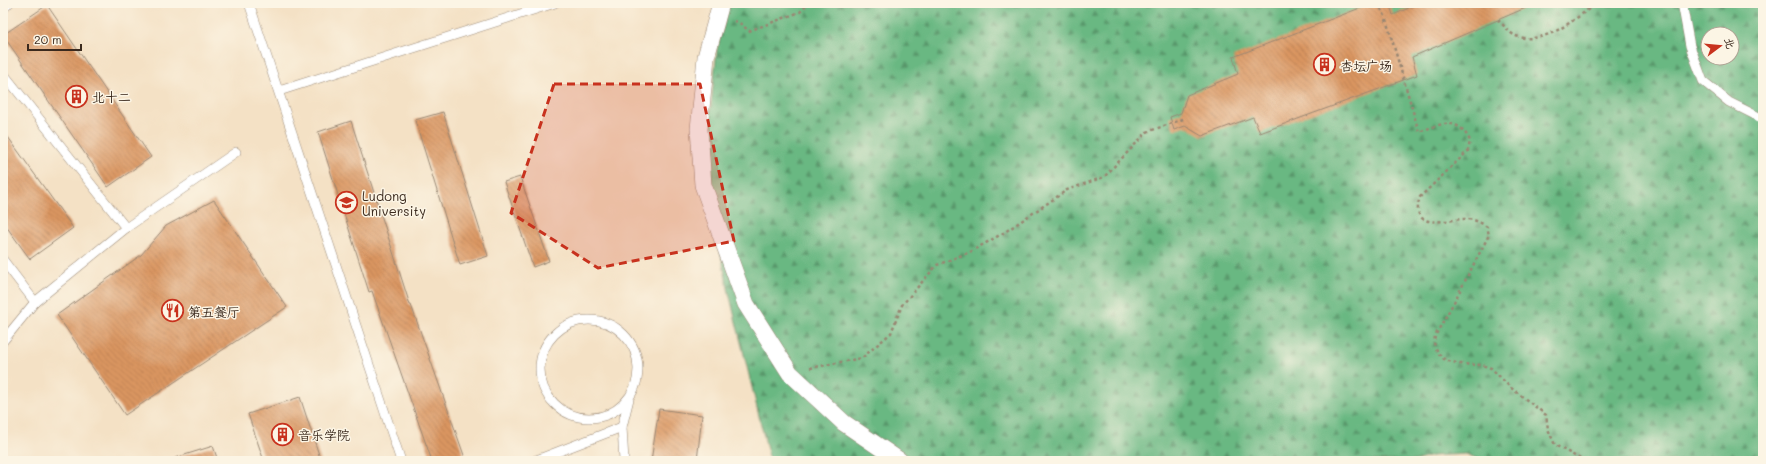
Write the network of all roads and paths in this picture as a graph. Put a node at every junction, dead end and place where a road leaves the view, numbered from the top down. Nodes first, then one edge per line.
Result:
1 (9, 3) edge
2 (249, 3) edge
3 (555, 3) edge
4 (809, 3) edge
5 (1378, 3) edge
6 (1597, 3) edge
7 (1682, 3) edge
8 (3, 8) edge
9 (720, 9) edge
10 (1498, 20) dead end
11 (3, 73) edge
12 (279, 90) junction
13 (1186, 118) dead end
14 (1763, 119) edge
15 (236, 152) dead end
16 (126, 228) junction
17 (3, 260) edge
18 (35, 302) junction
19 (3, 340) edge
20 (790, 373) junction
21 (629, 398) junction
22 (622, 428) junction
23 (401, 461) edge
24 (534, 461) edge
25 (624, 461) edge
26 (900, 461) edge
27 (1584, 461) edge

1 - 8 lane
2 - 12 lane
3 - 12 lane
4 - 9 path
5 - 27 path
6 - 10 path
7 - 14 lane
9 - 20 street
11 - 16 lane
12 - 23 lane
13 - 20 path
15 - 16 lane
16 - 18 lane
17 - 18 lane
18 - 19 lane
20 - 26 street
21 - 21 lane
21 - 22 lane
22 - 24 lane
22 - 25 lane

